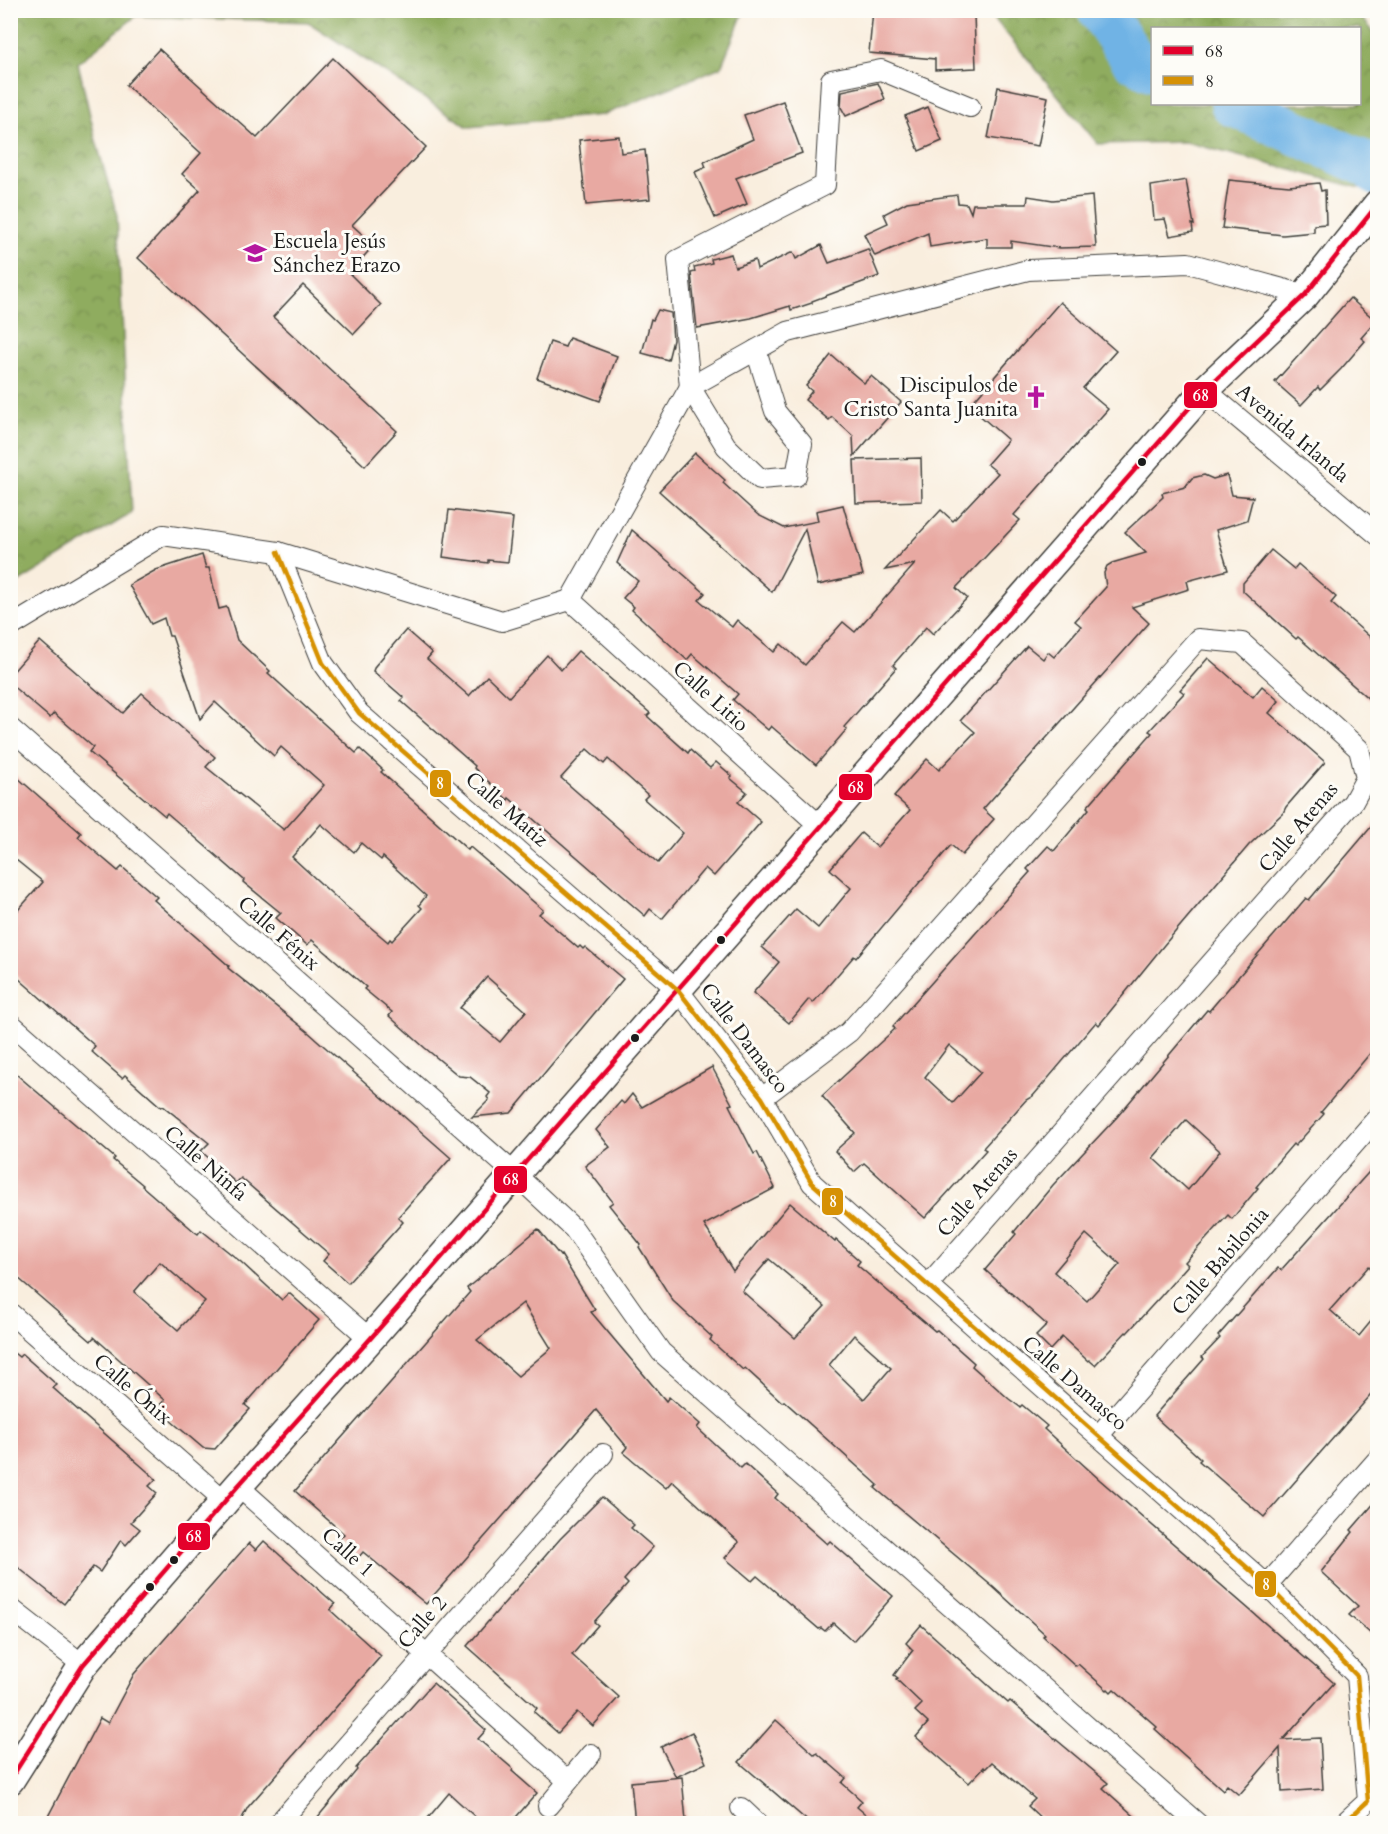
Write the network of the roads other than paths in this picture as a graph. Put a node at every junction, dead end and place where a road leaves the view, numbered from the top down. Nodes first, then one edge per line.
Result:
1 (970, 107) dead end
2 (1377, 204) edge
3 (1305, 295) junction
4 (756, 350) junction
5 (690, 387) junction
6 (1205, 390) junction
7 (1377, 535) edge
8 (278, 552) junction
9 (570, 600) junction
10 (10, 627) edge
11 (10, 728) edge
12 (821, 827) junction
13 (678, 990) junction
14 (10, 1023) edge
15 (762, 1098) junction
16 (1377, 1117) edge
17 (515, 1174) junction
18 (927, 1286) junction
19 (10, 1313) edge
20 (370, 1339) junction
21 (1099, 1435) junction
22 (603, 1454) dead end
23 (1377, 1459) edge
24 (231, 1493) junction
25 (1267, 1585) junction
26 (10, 1608) edge
27 (426, 1655) junction
28 (82, 1665) junction
29 (591, 1754) dead end
30 (10, 1780) edge
31 (568, 1781) junction
32 (548, 1806) dead end
33 (741, 1808) dead end
34 (278, 1824) edge
35 (758, 1824) edge
36 (1198, 1824) edge
37 (1343, 1824) edge

1 - 5 street
2 - 3 street
3 - 4 street
3 - 6 street
4 - 5 street
4 - 5 street
5 - 9 street
6 - 7 street, Avenida Irlanda
6 - 12 street
8 - 9 street
8 - 10 street
8 - 13 street, Calle Matiz
9 - 12 street, Calle Litio
11 - 17 street, Calle Fénix
12 - 13 street
13 - 15 street, Calle Damasco
13 - 17 street
14 - 20 street, Calle Ninfa
15 - 18 street, Calle Damasco
15 - 18 street, Calle Atenas
16 - 21 street, Calle Babilonia
17 - 20 street
17 - 36 street
18 - 21 street, Calle Damasco
19 - 24 street, Calle Ónix
20 - 24 street
21 - 25 street, Calle Damasco
22 - 27 street, Calle 2
23 - 25 street
24 - 27 street, Calle 1
24 - 28 street
25 - 37 street, Calle Damasco
26 - 28 street
27 - 31 street, Calle 1
27 - 34 street, Calle 2
28 - 30 street
29 - 31 street
31 - 32 street
33 - 35 street

